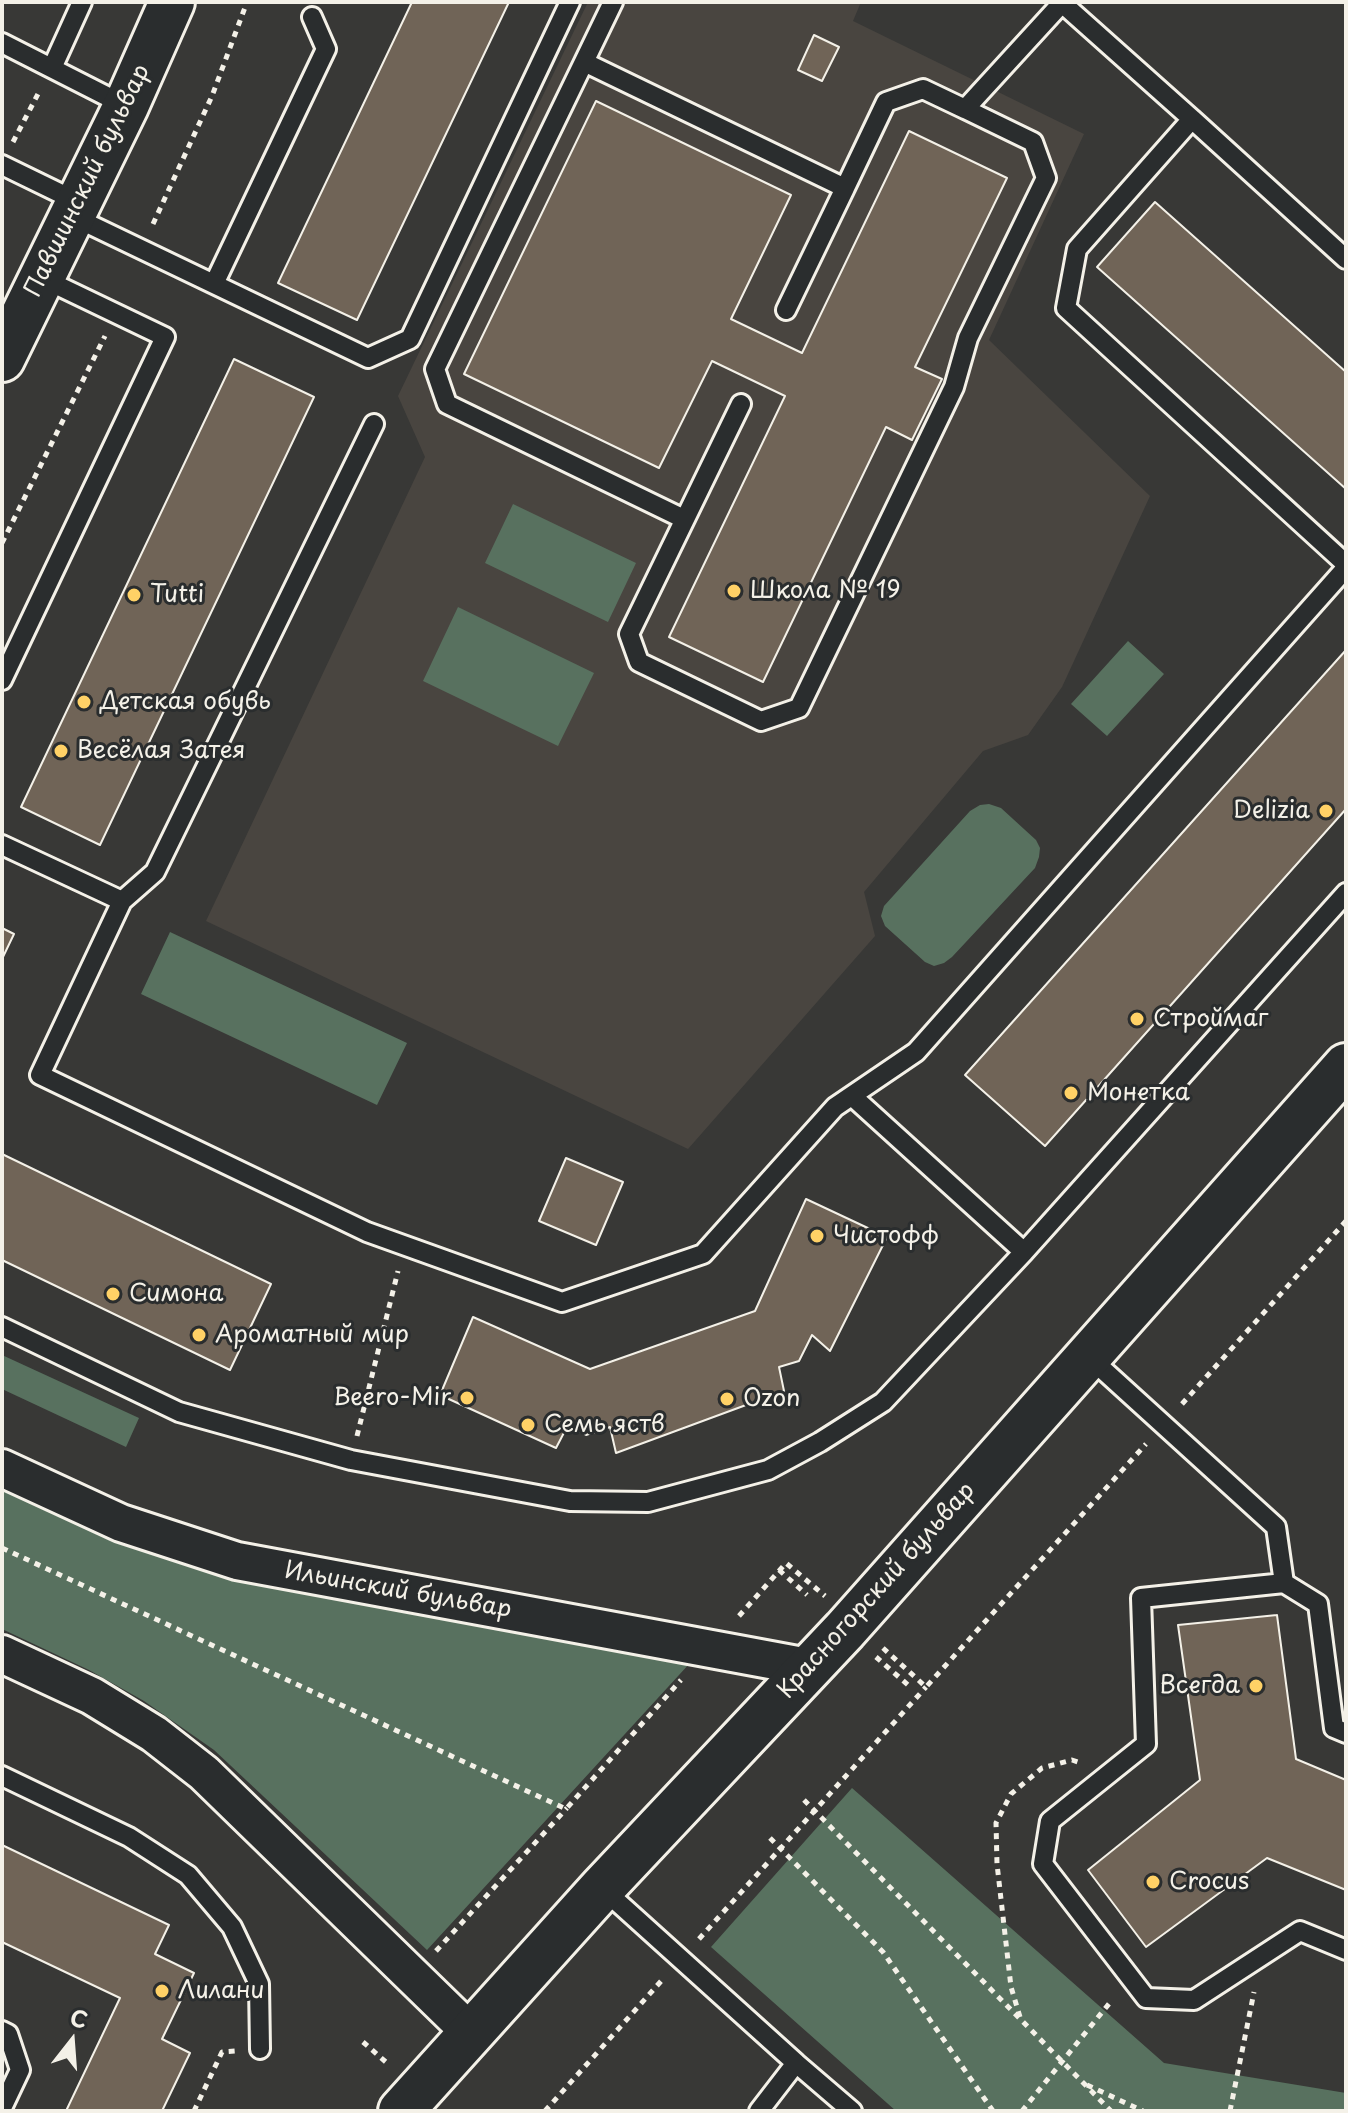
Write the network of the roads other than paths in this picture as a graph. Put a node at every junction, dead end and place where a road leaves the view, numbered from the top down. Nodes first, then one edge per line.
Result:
1 (82, 2) edge
2 (172, 2) edge
3 (570, 2) edge
4 (613, 2) edge
5 (312, 17) dead end
6 (2, 43) edge
7 (584, 62) junction
8 (52, 68) junction
9 (126, 106) junction
10 (965, 109) junction
11 (1192, 119) junction
12 (6, 157) edge
13 (845, 188) junction
14 (75, 209) junction
15 (1346, 259) edge
16 (42, 278) junction
17 (214, 284) junction
18 (786, 310) dead end
19 (2, 359) edge
20 (741, 404) dead end
21 (374, 424) dead end
22 (684, 519) junction
23 (1346, 566) edge
24 (2, 680) edge
25 (2, 845) edge
26 (1346, 893) edge
27 (122, 901) junction
28 (1346, 1066) edge
29 (852, 1096) junction
30 (1024, 1252) junction
31 (2, 1327) edge
32 (1089, 1357) junction
33 (2, 1468) edge
34 (1284, 1583) junction
35 (2, 1654) edge
36 (808, 1667) junction
37 (1346, 1733) edge
38 (2, 1776) edge
39 (602, 1888) junction
40 (1346, 1950) edge
41 (2, 2031) edge
42 (471, 2033) junction
43 (260, 2049) road end
44 (796, 2063) junction
45 (2, 2108) edge
46 (401, 2111) edge
47 (759, 2111) edge
48 (852, 2111) edge

1 - 8 lane
2 - 9 main road, Павшинский бульвар
3 - 17 lane
4 - 7 lane
5 - 17 lane
6 - 8 lane
7 - 13 lane
7 - 22 lane
8 - 9 lane
9 - 14 main road, Павшинский бульвар
10 - 11 lane
10 - 13 lane
10 - 22 lane
11 - 15 lane
11 - 23 lane
12 - 14 lane
13 - 18 lane
14 - 16 main road, Павшинский бульвар
14 - 17 lane
16 - 19 main road, Павшинский бульвар
16 - 24 lane
20 - 22 lane
21 - 27 lane
23 - 29 lane
25 - 27 lane
26 - 30 lane
27 - 29 lane
28 - 32 main road, Красногорский бульвар
29 - 30 lane
30 - 31 lane
32 - 34 lane
32 - 36 main road, Красногорский бульвар
33 - 36 street, Ильинский бульвар
34 - 37 lane
34 - 40 lane
35 - 42 street
36 - 39 main road, Красногорский бульвар
38 - 43 lane
39 - 42 main road, Красногорский бульвар
39 - 44 lane
41 - 45 lane
42 - 46 main road, Красногорский бульвар
44 - 47 lane
44 - 48 lane

